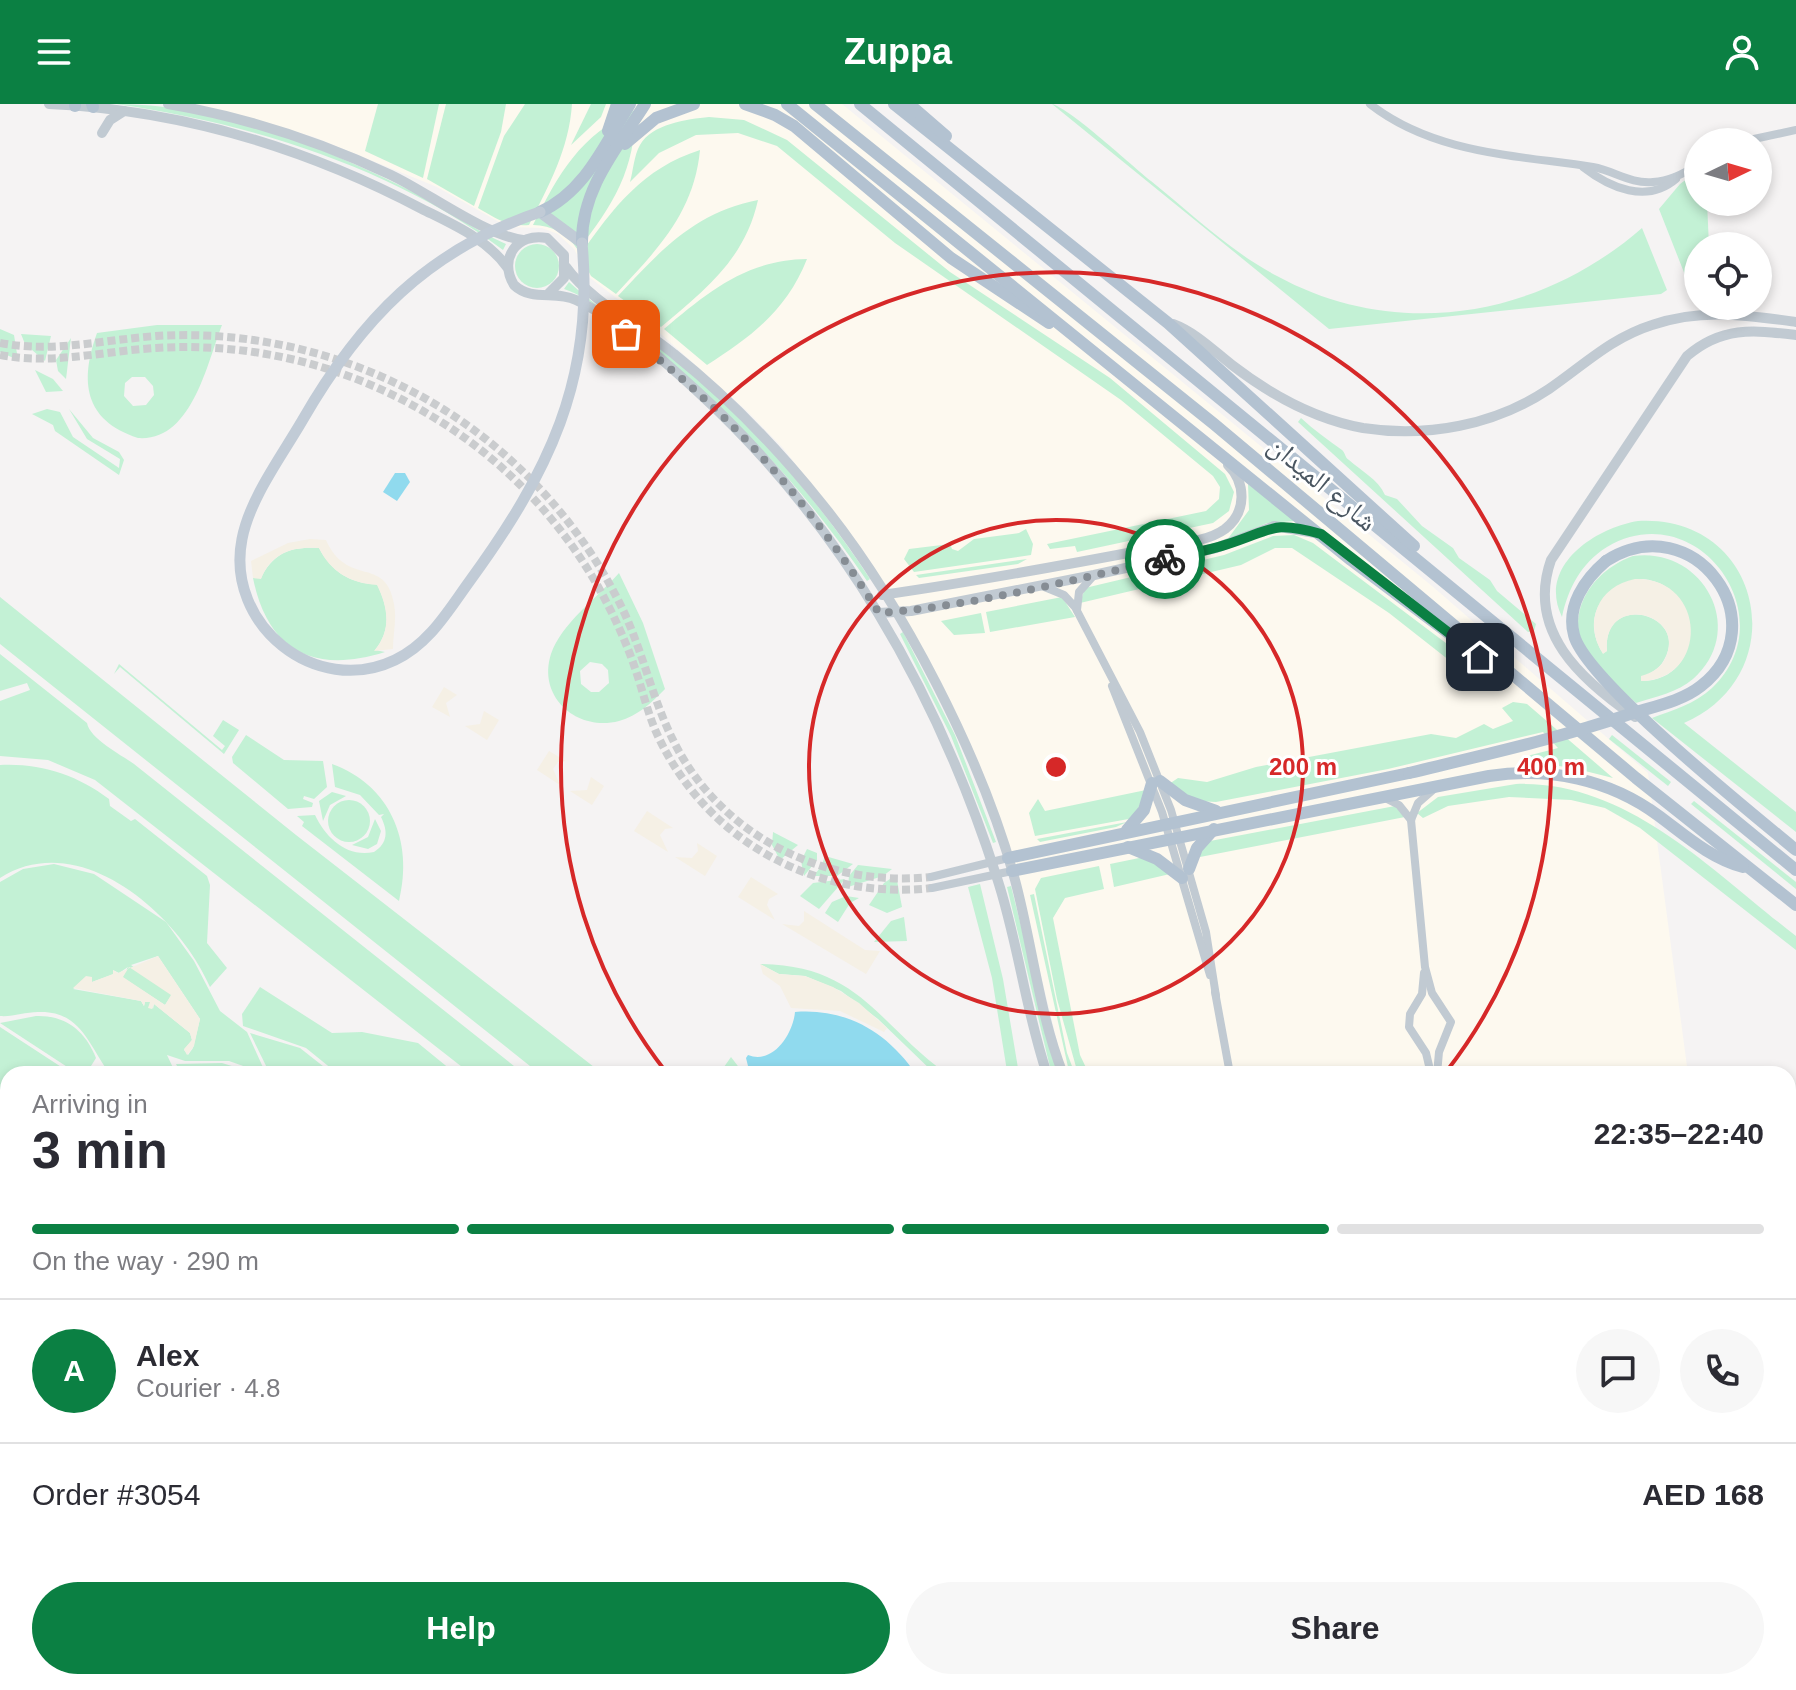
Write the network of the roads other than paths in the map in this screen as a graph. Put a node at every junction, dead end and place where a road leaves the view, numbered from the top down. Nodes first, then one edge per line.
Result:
1 (49, 104) edge
2 (168, 104) edge
3 (617, 104) edge
4 (630, 104) edge
5 (645, 104) edge
6 (694, 104) edge
7 (745, 104) edge
8 (787, 104) edge
9 (815, 104) edge
10 (860, 104) edge
11 (894, 104) edge
12 (909, 104) edge
13 (1370, 104) edge
14 (75, 105) edge
15 (93, 106) edge
16 (124, 111) junction
17 (1796, 130) edge
18 (102, 133) dead end
19 (1772, 135) edge
20 (953, 150) junction
21 (607, 153) junction
22 (1684, 173) edge
23 (540, 212) junction
24 (523, 240) junction
25 (582, 243) junction
26 (507, 267) junction
27 (566, 267) junction
28 (549, 293) junction
29 (1796, 322) edge
30 (1168, 323) junction
31 (1796, 335) edge
32 (1084, 343) junction
33 (1199, 435) junction
34 (1321, 534) junction
35 (1094, 575) junction
36 (1448, 584) junction
37 (1042, 586) junction
38 (886, 594) junction
39 (869, 597) junction
40 (1077, 611) junction
41 (897, 612) junction
42 (879, 613) junction
43 (1555, 711) junction
44 (1657, 731) junction
45 (1156, 782) junction
46 (1441, 785) junction
47 (1382, 796) junction
48 (1219, 812) junction
49 (1411, 820) junction
50 (1170, 822) junction
51 (1214, 829) junction
52 (1124, 832) junction
53 (1174, 837) junction
54 (1125, 846) junction
55 (1796, 850) edge
56 (1008, 858) junction
57 (992, 862) junction
58 (1750, 869) junction
59 (1796, 870) edge
60 (1012, 871) junction
61 (996, 874) junction
62 (1185, 874) junction
63 (931, 877) tunnel mouth
64 (932, 888) tunnel mouth
65 (1796, 905) edge
66 (1425, 967) junction
67 (1441, 1006) junction
68 (1417, 1007) junction
69 (1443, 1041) junction
70 (1420, 1043) junction
71 (1045, 1066) edge
72 (1061, 1066) edge
73 (1229, 1066) edge
74 (1428, 1066) edge
75 (1438, 1066) edge

1 - 14 street
2 - 24 street
3 - 21 main road
4 - 21 main road
5 - 21 main road
6 - 21 main road
7 - 32 main road
8 - 32 main road
9 - 43 main road, شارع الميدان
10 - 36 main road, شارع الميدان
11 - 20 main road
12 - 20 main road
13 - 22 street
14 - 15 street
15 - 16 street
16 - 18 street
16 - 26 street
17 - 19 street
20 - 30 main road
21 - 23 main road
21 - 25 main road
23 - 25 main road
23 - 25 main road, bridge
24 - 26 street
24 - 27 street
26 - 28 street
27 - 28 street
27 - 38 street
28 - 39 street
29 - 30 street
30 - 36 main road
31 - 44 street
32 - 33 main road
33 - 34 main road
33 - 38 street
34 - 35 street
34 - 43 main road
35 - 37 street
35 - 40 street
36 - 59 main road, شارع الميدان
37 - 40 street
37 - 41 street
38 - 39 street
38 - 41 street
39 - 42 street
40 - 45 street
41 - 42 street
41 - 56 street
42 - 57 street
43 - 58 main road, شارع الميدان
44 - 48 main road, bridge
44 - 55 main road
45 - 48 main road
45 - 50 street
45 - 52 main road
46 - 47 main road
46 - 49 street
46 - 58 main road
47 - 49 street
47 - 51 main road
48 - 50 main road
49 - 66 street
50 - 52 main road
50 - 53 street
51 - 53 main road
51 - 62 main road
52 - 56 main road
53 - 54 main road
53 - 62 street
54 - 60 main road
54 - 62 main road
56 - 57 street
56 - 60 street
57 - 61 street
57 - 63 street
58 - 65 main road, شارع الميدان
60 - 61 street
60 - 72 street
61 - 64 street
61 - 71 street
62 - 73 street
66 - 67 street
66 - 68 street
67 - 68 street
67 - 69 street
68 - 70 street
69 - 70 street
69 - 75 street
70 - 74 street

